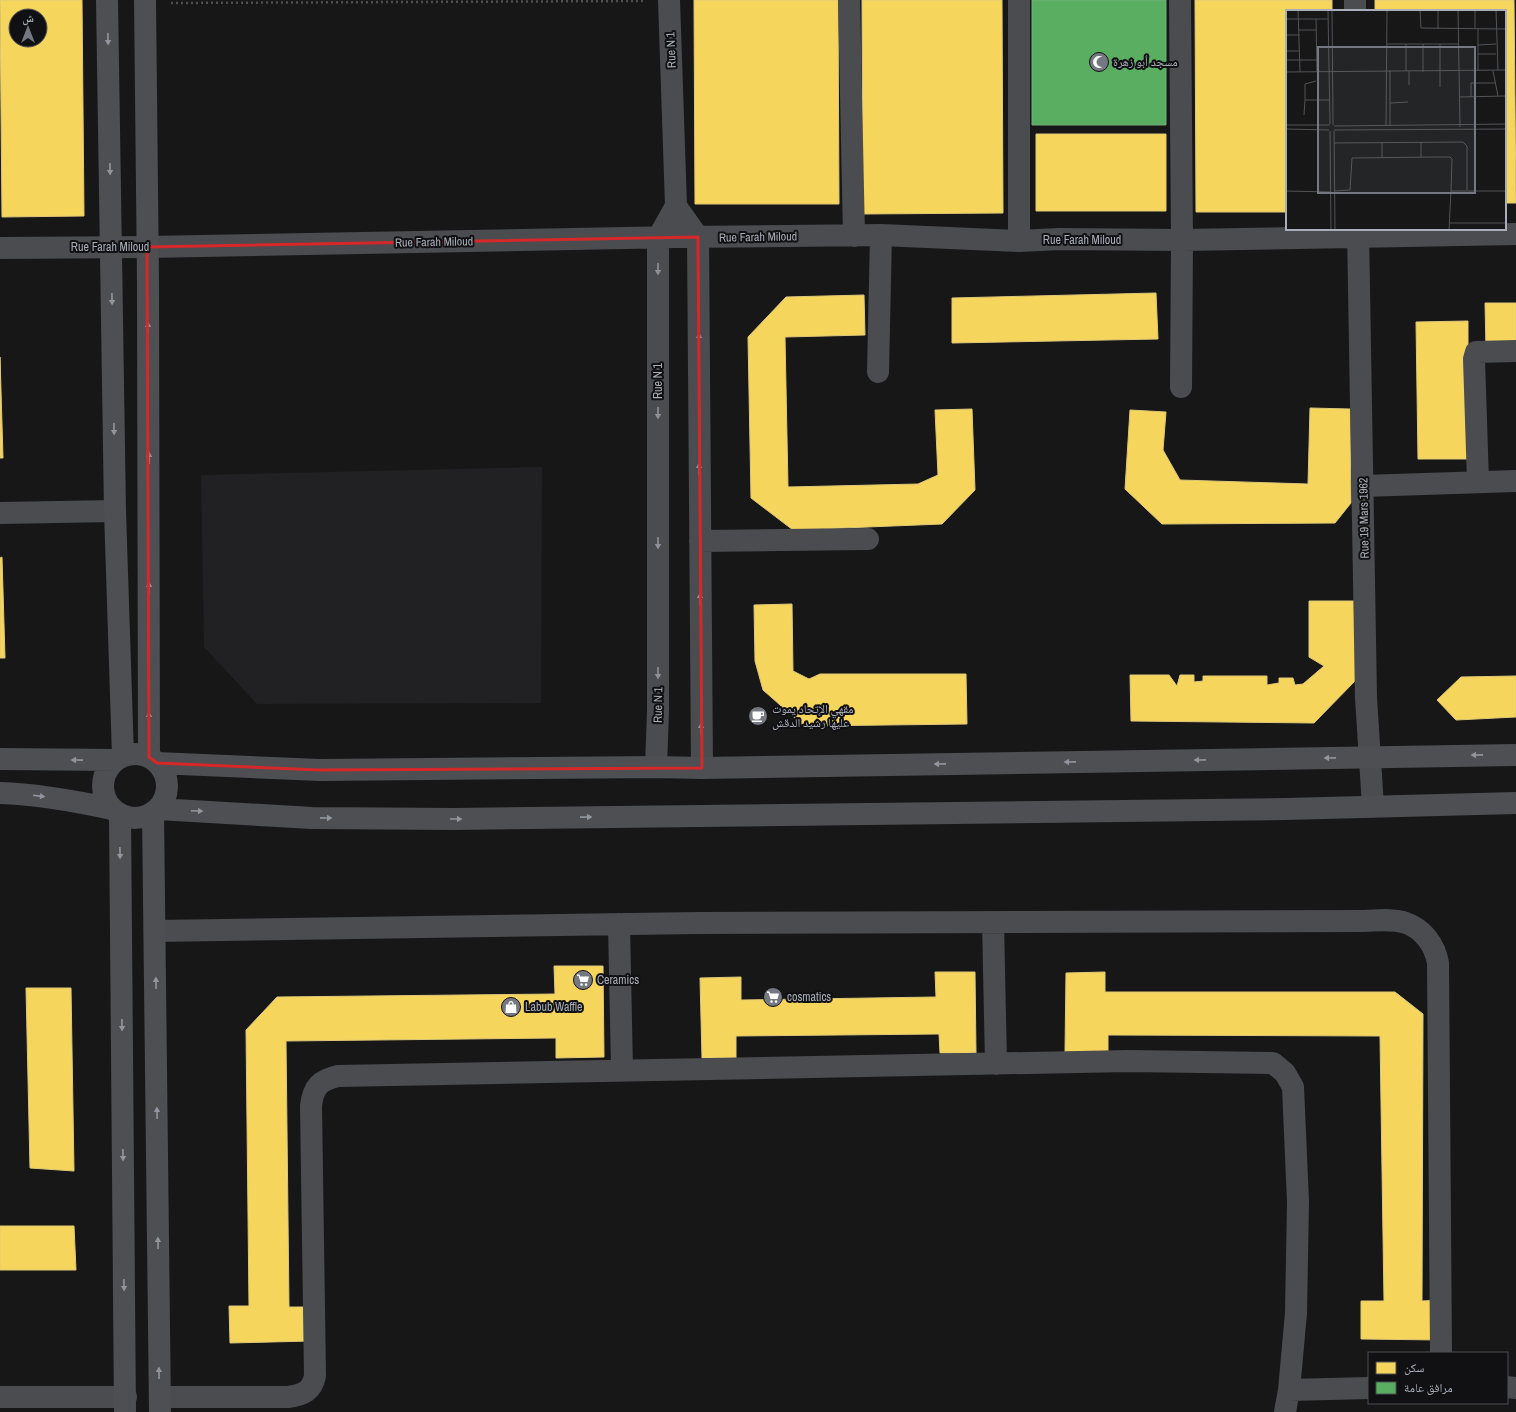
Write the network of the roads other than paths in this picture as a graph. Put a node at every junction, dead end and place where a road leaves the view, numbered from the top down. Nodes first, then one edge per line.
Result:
1 (107, 0) edge
2 (669, 0) edge
3 (849, 0) edge
4 (1019, 0) edge
5 (1180, 0) edge
6 (145, 2) edge
7 (676, 206) junction
8 (1358, 234) edge
9 (1516, 234) edge
10 (881, 235) junction
11 (854, 236) junction
12 (698, 237) junction
13 (658, 238) junction
14 (1182, 240) junction
15 (1019, 241) junction
16 (112, 246) junction
17 (147, 247) junction
18 (0, 248) edge
19 (1516, 350) edge
20 (878, 372) dead end
21 (1181, 387) dead end
22 (1516, 481) edge
23 (1478, 482) junction
24 (1363, 486) junction
25 (115, 511) junction
26 (0, 512) edge
27 (868, 539) dead end
28 (700, 541) junction
29 (1516, 755) edge
30 (1369, 757) junction
31 (119, 758) junction
32 (0, 759) edge
33 (153, 760) junction
34 (656, 767) junction
35 (702, 768) junction
36 (0, 793) edge
37 (1516, 802) edge
38 (1373, 806) junction
39 (156, 810) junction
40 (116, 812) junction
41 (993, 922) junction
42 (618, 924) junction
43 (155, 931) junction
44 (996, 1064) junction
45 (622, 1070) junction
46 (1441, 1352) edge
47 (1368, 1388) edge
48 (1289, 1390) junction
49 (0, 1397) edge
50 (160, 1404) edge
51 (126, 1405) edge
52 (1285, 1412) edge

1 -> 16 main road
2 - 7 street, Rue N 1
3 - 11 street
4 - 15 street
5 - 14 street
6 - 17 main road
7 - 12 street
7 - 13 street, Rue N 1
8 - 9 street, Rue Farah Miloud
8 - 14 street, Rue Farah Miloud
8 - 24 street, Rue 19 Mars 1962
10 - 11 street, Rue Farah Miloud
10 - 15 street, Rue Farah Miloud
10 - 20 street
11 - 12 street, Rue Farah Miloud
12 - 13 street, Rue Farah Miloud
28 -> 12 street
13 - 17 street, Rue Farah Miloud
13 -> 34 street, Rue N 1
14 - 15 street, Rue Farah Miloud
14 - 21 street
16 - 17 street, Rue Farah Miloud
16 - 18 street, Rue Farah Miloud
16 -> 25 main road
33 -> 17 main road
19 - 23 street
22 - 23 street
23 - 24 street
24 - 30 street, Rue 19 Mars 1962
25 - 26 street
25 - 31 main road
27 - 28 street
35 -> 28 street
29 -> 30 main road
30 -> 35 main road
30 - 38 street, Rue 19 Mars 1962
31 -> 32 main road
31 - 33 main road
31 - 40 main road
33 - 34 main road
33 - 39 main road
34 - 35 main road
36 -> 40 main road
37 - 38 main road
39 -> 38 main road
39 - 40 main road
39 - 43 main road
40 -> 51 main road
41 - 42 street
41 - 44 street
41 - 46 street
42 - 43 street
42 - 45 street
50 -> 43 main road
44 - 45 street
44 - 48 street
45 - 50 street
47 - 48 street
48 - 52 street
49 - 51 street

